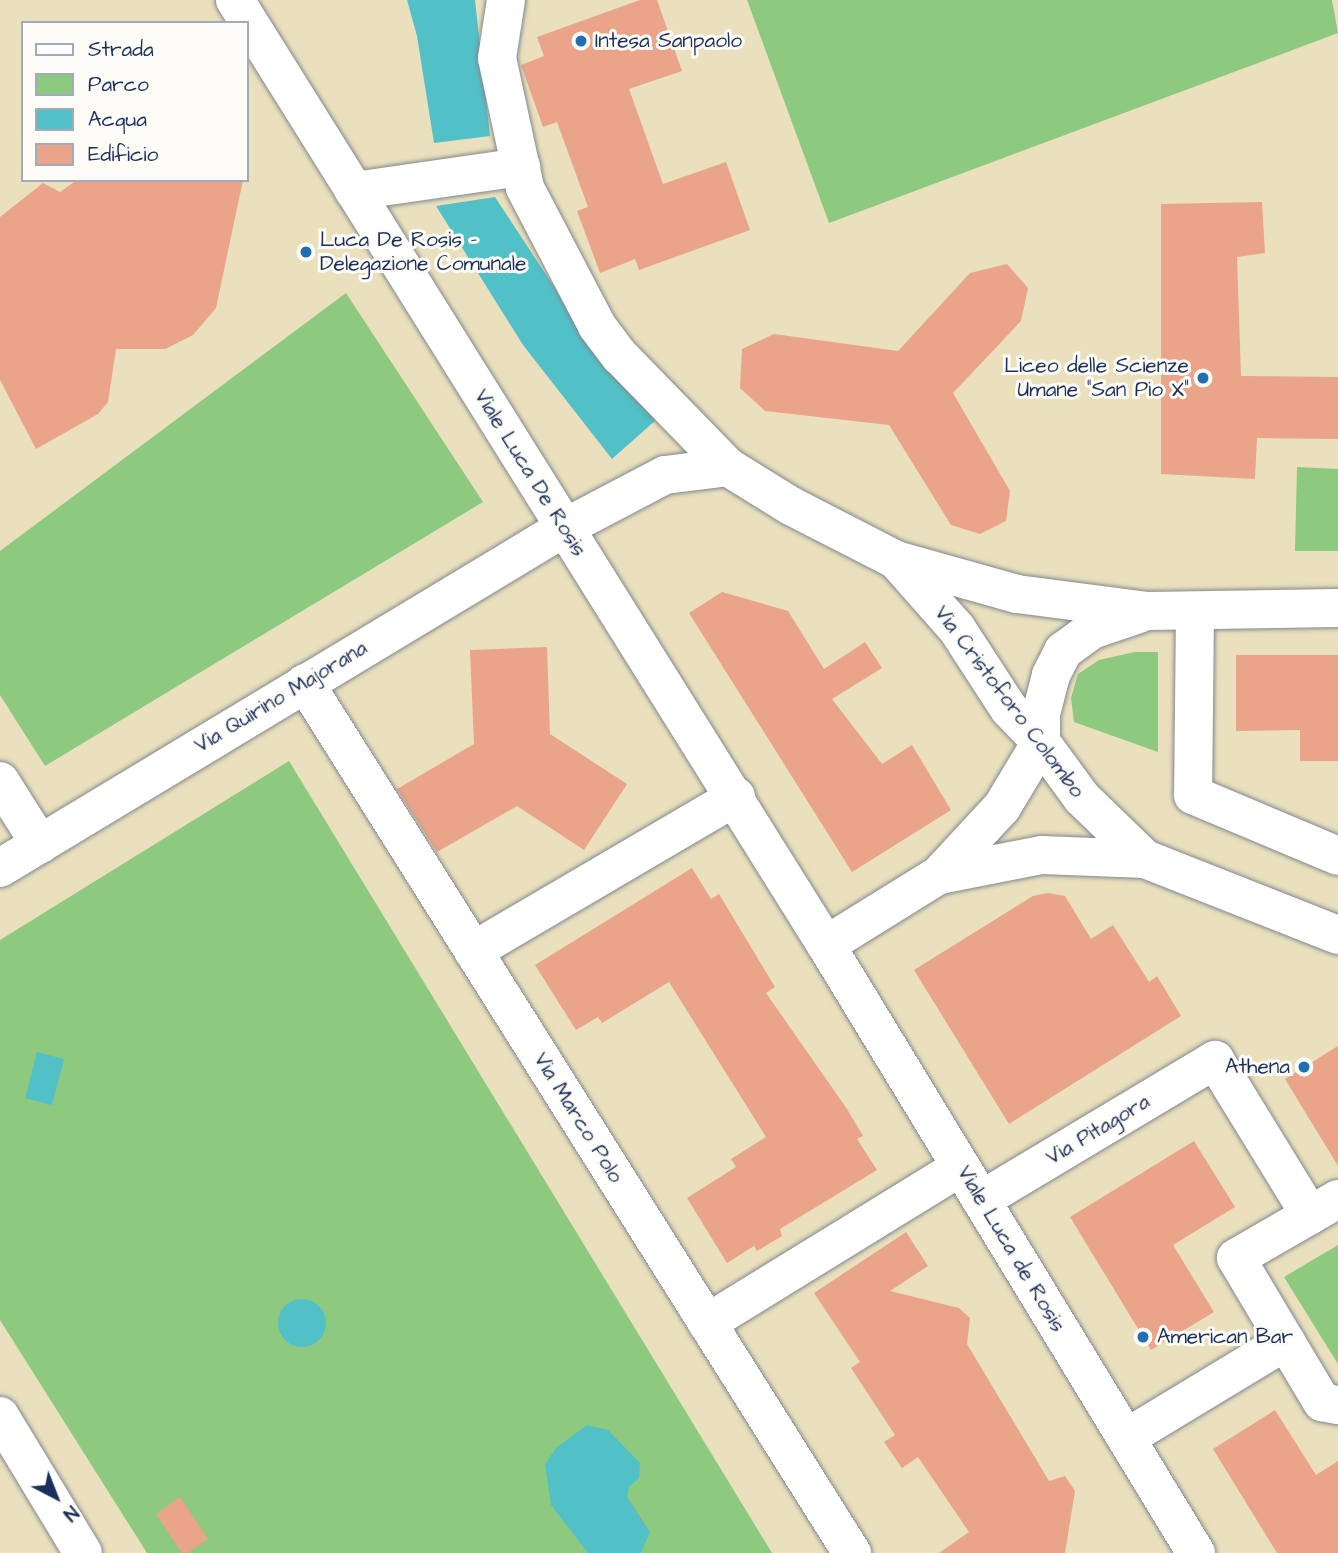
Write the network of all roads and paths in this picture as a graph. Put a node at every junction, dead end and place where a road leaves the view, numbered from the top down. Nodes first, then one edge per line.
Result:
1 (235, 0) edge
2 (506, 0) edge
3 (521, 167) junction
4 (354, 191) junction
5 (728, 467) junction
6 (564, 528) junction
7 (896, 559) junction
8 (1338, 607) edge
9 (1148, 611) junction
10 (1195, 611) junction
11 (305, 683) junction
12 (1041, 742) junction
13 (0, 781) edge
14 (736, 797) junction
15 (40, 844) junction
16 (1338, 856) edge
17 (1145, 859) junction
18 (0, 868) edge
19 (939, 875) junction
20 (1338, 935) edge
21 (826, 945) junction
22 (473, 951) junction
23 (961, 1167) junction
24 (981, 1200) junction
25 (1324, 1207) edge
26 (707, 1323) junction
27 (1286, 1341) junction
28 (1338, 1405) edge
29 (0, 1416) edge
30 (1126, 1438) junction
31 (83, 1553) edge
32 (852, 1553) edge
33 (1196, 1553) edge

1 - 4 street, Viale Luca De Rosis
2 - 3 street, Via Cristoforo Colombo
3 - 4 street
3 - 5 street, Via Cristoforo Colombo
4 - 6 street, Viale Luca De Rosis
5 - 6 street, Via Quirino Majorana
5 - 7 street, Via Cristoforo Colombo
6 - 11 street, Via Quirino Majorana
6 - 14 street, Viale Luca De Rosis
7 - 9 street
7 - 12 street, Via Cristoforo Colombo
8 - 10 street
9 - 10 street
9 - 12 street
10 - 16 street
11 - 15 street, Via Quirino Majorana
11 - 22 street, Via Marco Polo
12 - 17 street, Via Cristoforo Colombo
12 - 19 street
13 - 15 street
14 - 21 street, Viale Luca De Rosis
14 - 22 street
15 - 18 street, Via Quirino Majorana
17 - 19 street
17 - 20 street, Via Cristoforo Colombo
19 - 21 street
21 - 23 street, Viale Luca de Rosis
22 - 26 street, Via Marco Polo
23 - 24 street, Viale Luca de Rosis
23 - 26 street
24 - 25 street, Via Pitagora
24 - 30 street, Viale Luca de Rosis
25 - 27 street
26 - 32 street, Via Marco Polo
27 - 28 street
27 - 30 street
29 - 31 street
30 - 33 street, Viale Luca de Rosis

